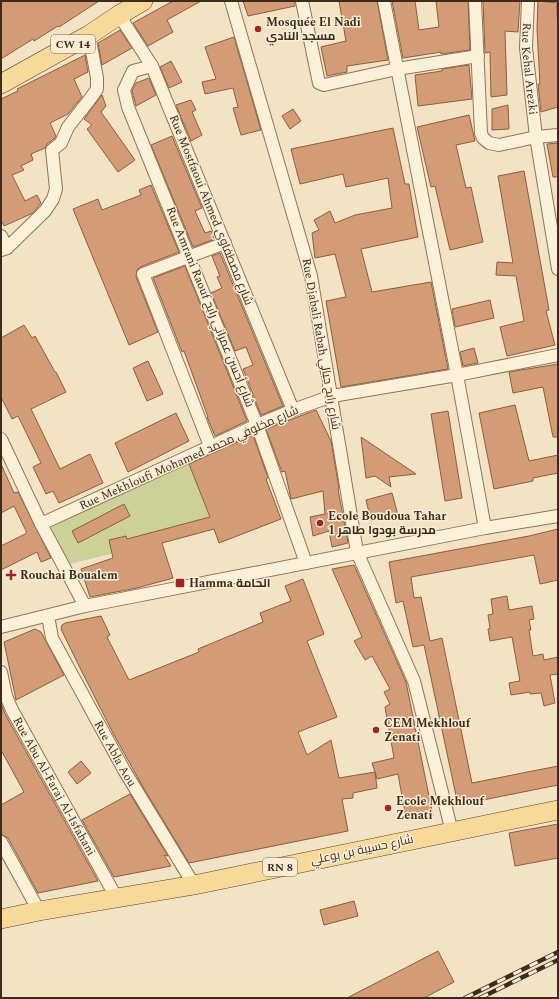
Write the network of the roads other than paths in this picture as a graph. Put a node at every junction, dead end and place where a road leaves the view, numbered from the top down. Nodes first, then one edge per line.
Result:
1 (143, 1) edge
2 (231, 1) edge
3 (302, 1) edge
4 (384, 1) edge
5 (475, 1) edge
6 (528, 1) edge
7 (119, 15) junction
8 (89, 35) junction
9 (478, 56) junction
10 (152, 66) junction
11 (397, 69) junction
12 (1, 84) edge
13 (558, 135) edge
14 (536, 137) junction
15 (1, 236) edge
16 (225, 243) junction
17 (4, 249) edge
18 (190, 257) junction
19 (558, 270) edge
20 (558, 355) edge
21 (457, 375) junction
22 (332, 396) junction
23 (293, 410) junction
24 (258, 425) junction
25 (1, 439) edge
26 (210, 446) junction
27 (558, 516) edge
28 (41, 524) junction
29 (485, 528) junction
30 (357, 552) junction
31 (306, 562) junction
32 (85, 606) junction
33 (48, 616) junction
34 (1, 627) edge
35 (1, 672) edge
36 (558, 810) edge
37 (452, 832) junction
38 (1, 842) edge
39 (194, 885) junction
40 (116, 897) junction
41 (39, 911) junction
42 (1, 919) edge

1 - 7 main road, CW 14
2 - 22 street, Rue Djabali Rabah شارع رابح جبالي
3 - 11 street
4 - 11 street
5 - 9 street
6 - 14 street, Rue Kehal Arezki
7 - 8 main road, CW 14
7 - 10 street, Rue Mostfaoui Ahmed شارع مصطفاوي
8 - 12 main road, CW 14
8 - 17 street
9 - 11 street
9 - 14 street
10 - 16 street, Rue Mostfaoui Ahmed شارع مصطفاوي
10 - 18 street, Rue Amrani Raouf شارع أحسن عمراني رابح
11 - 21 street
13 - 14 street
14 - 19 street, Rue Kehal Arezki
15 - 17 street
16 - 18 street
16 - 23 street, Rue Mostfaoui Ahmed شارع مصطفاوي
18 - 24 street, Rue Amrani Raouf شارع أحسن عمراني رابح
18 - 26 street
20 - 21 street, Rue Mekhloufi Mohamed شارع مخلوفي محمد
21 - 22 street, Rue Mekhloufi Mohamed شارع مخلوفي محمد
21 - 29 street
22 - 23 street, Rue Mekhloufi Mohamed شارع مخلوفي محمد
22 - 30 street, Rue Djabali Rabah شارع رابح جبالي
23 - 24 street, Rue Mekhloufi Mohamed شارع مخلوفي محمد
24 - 26 street, Rue Mekhloufi Mohamed شارع مخلوفي محمد
24 - 31 street, Rue Amrani Raouf شارع أحسن عمراني رابح
25 - 28 street
26 - 28 street, Rue Mekhloufi Mohamed شارع مخلوفي محمد
27 - 29 street
28 - 32 street
29 - 30 street
30 - 31 street
30 - 37 street, Rue Djabali Rabah شارع رابح جبالي
31 - 32 street
32 - 33 street
33 - 34 street
33 - 39 street, Rue Abla Aou
35 - 40 street, Rue Abu Al-Faraj Al-Isfahani
36 - 37 main road, شارع حسيبة بن بوعلي / RN 8
37 - 39 main road, شارع حسيبة بن بوعلي / RN 8
38 - 41 street
39 - 40 main road, شارع حسيبة بن بوعلي / RN 8
40 - 41 main road, شارع حسيبة بن بوعلي / RN 8
41 - 42 main road, شارع حسيبة بن بوعلي / RN 8

